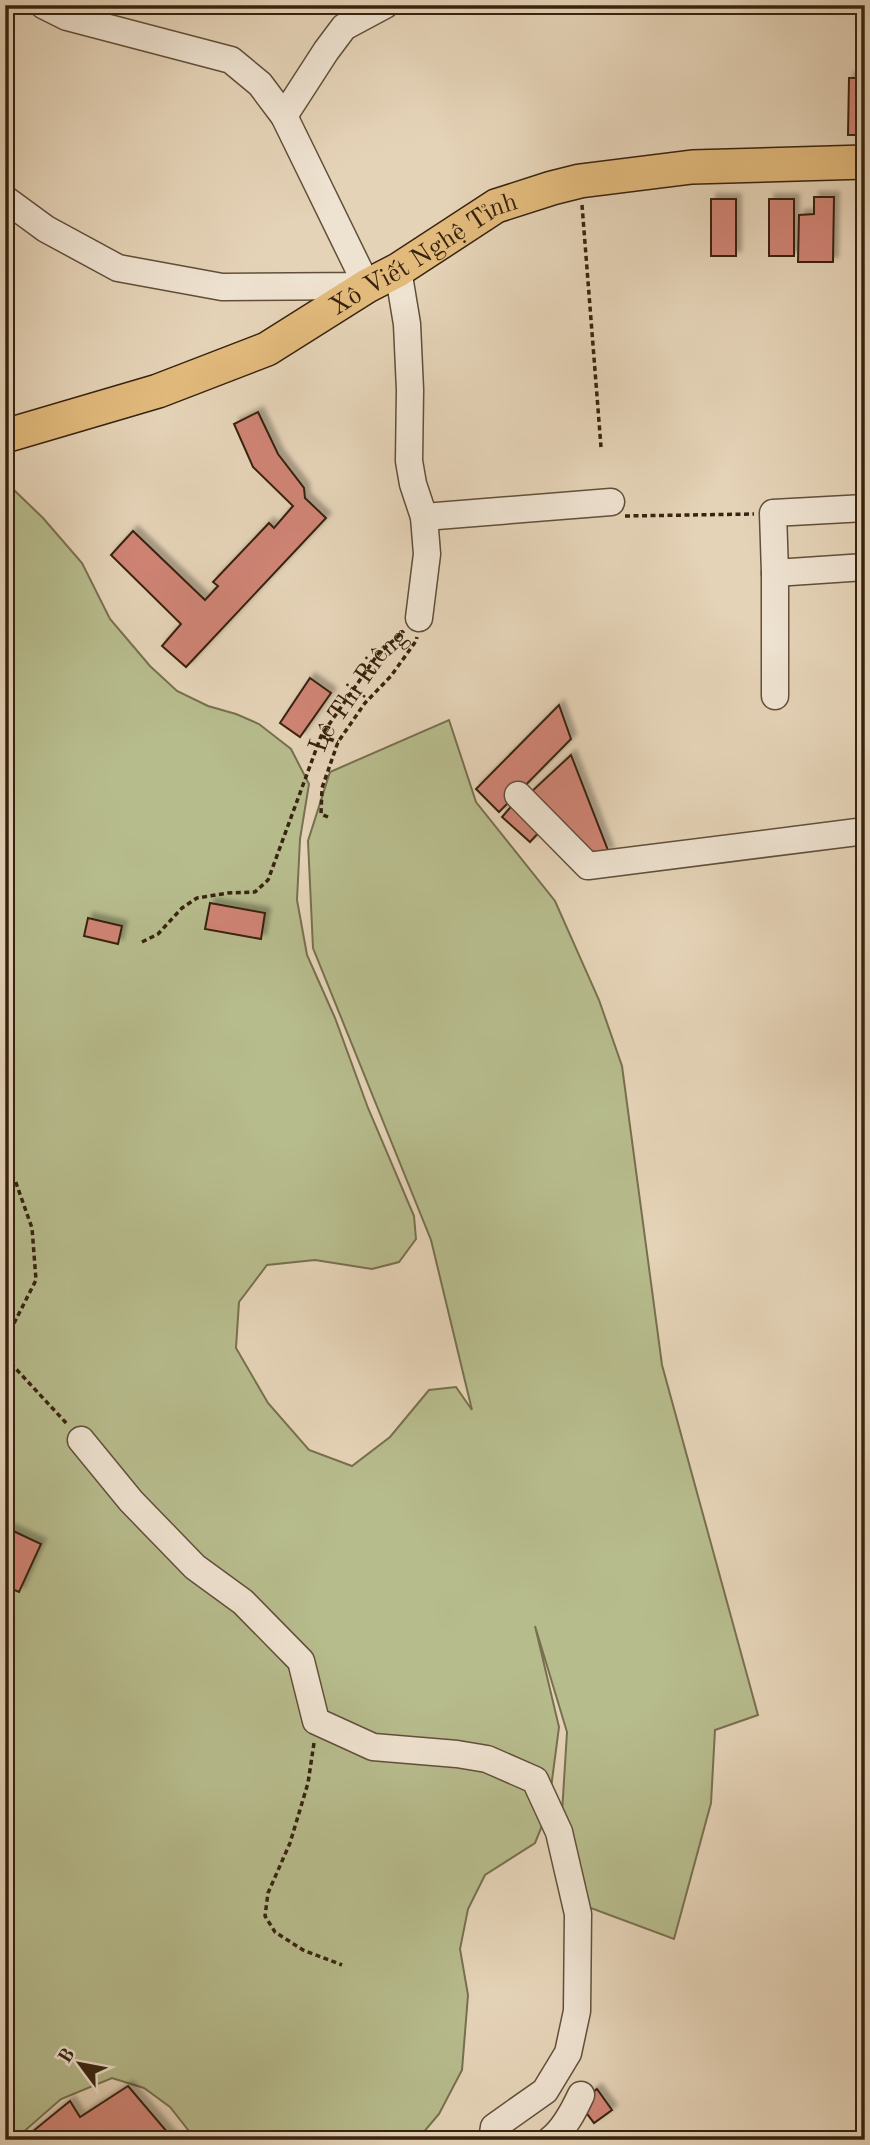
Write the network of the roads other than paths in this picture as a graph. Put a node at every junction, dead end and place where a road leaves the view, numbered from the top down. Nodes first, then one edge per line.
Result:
1 (385, 5) edge
2 (44, 6) edge
3 (284, 116) junction
4 (865, 162) edge
5 (5, 199) edge
6 (398, 270) junction
7 (367, 286) junction
8 (5, 436) edge
9 (611, 502) road end
10 (865, 508) edge
11 (424, 517) junction
12 (865, 567) edge
13 (775, 573) junction
14 (419, 618) road end
15 (775, 696) dead end
16 (518, 795) dead end
17 (865, 831) edge
18 (81, 1440) road end
19 (581, 2095) dead end
20 (492, 2140) edge
21 (550, 2140) edge

1 - 3 street
2 - 3 street
3 - 7 street
4 - 6 main road, Xô Viết Nghệ Tỉnh
5 - 7 street
6 - 7 main road, Xô Viết Nghệ Tỉnh
6 - 11 street, Lê Thị Riêng
7 - 8 main road, Xô Viết Nghệ Tỉnh
9 - 11 street
10 - 13 street
11 - 14 street, Lê Thị Riêng
12 - 13 street
13 - 15 street
16 - 17 street
18 - 20 street
19 - 21 street

